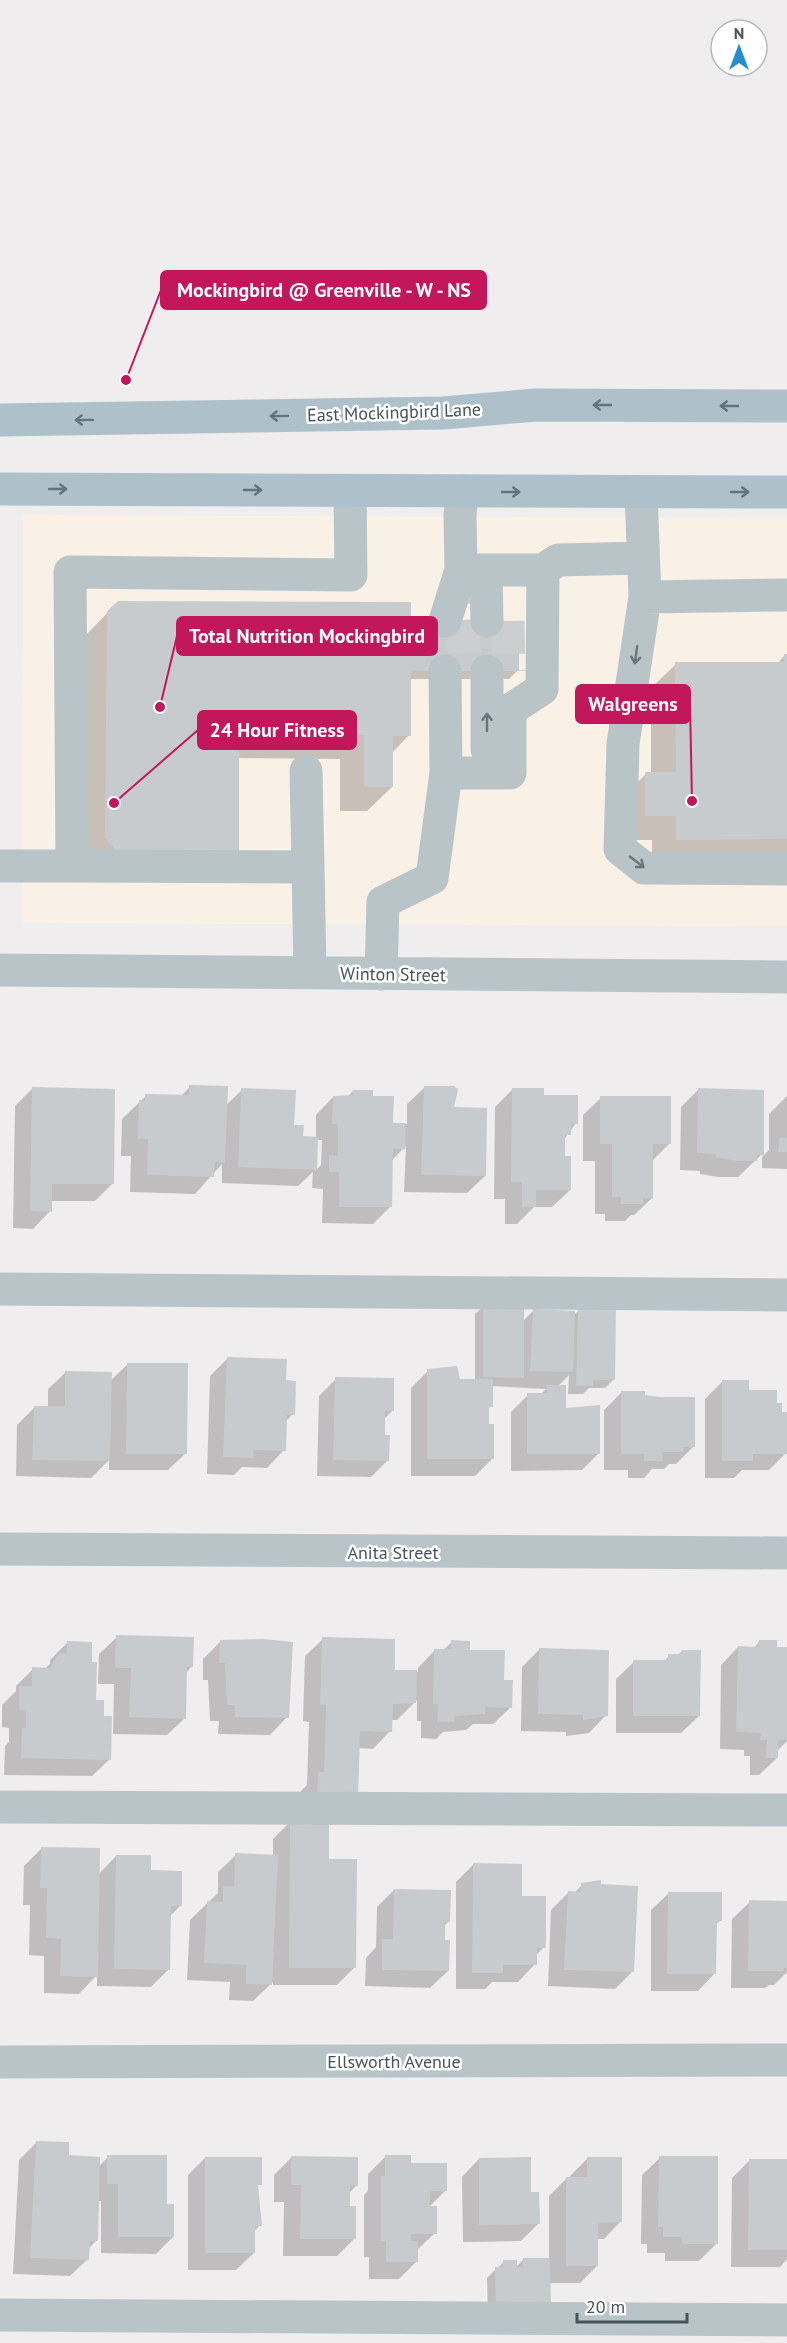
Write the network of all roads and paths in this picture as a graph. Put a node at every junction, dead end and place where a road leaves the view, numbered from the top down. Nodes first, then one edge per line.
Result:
1 (787, 406) edge
2 (0, 420) edge
3 (0, 489) edge
4 (350, 491) junction
5 (462, 491) junction
6 (641, 492) junction
7 (787, 492) edge
8 (643, 558) junction
9 (485, 570) junction
10 (543, 570) junction
11 (787, 595) edge
12 (645, 597) junction
13 (445, 621) dead end
14 (498, 621) tunnel mouth
15 (510, 710) junction
16 (306, 771) dead end
17 (466, 773) junction
18 (0, 866) edge
19 (72, 866) junction
20 (308, 867) junction
21 (787, 869) edge
22 (0, 970) edge
23 (310, 972) junction
24 (381, 974) junction
25 (787, 977) edge
26 (0, 1289) edge
27 (787, 1295) edge
28 (0, 1550) edge
29 (787, 1553) edge
30 (0, 1807) edge
31 (787, 1810) edge
32 (787, 2060) edge
33 (0, 2062) edge
34 (0, 2315) edge
35 (787, 2320) edge

1 -> 2 main road, East Mockingbird Lane
3 -> 4 main road
4 - 5 main road
4 - 19 street
5 -> 6 main road
5 - 9 street
6 -> 7 main road
6 - 8 street
8 - 10 street
8 - 12 street
9 - 10 street
9 - 13 street
9 - 14 street
10 - 15 street
11 - 12 street
12 -> 21 street
15 - 17 street
15 - 17 street
16 - 20 street
17 - 24 street
18 - 19 street
19 - 20 street
20 - 23 street
22 - 23 street, Winton Street
23 - 24 street, Winton Street
24 - 25 street, Winton Street
26 - 27 street
28 - 29 street, Anita Street
30 - 31 street
32 - 33 street, Ellsworth Avenue
34 - 35 street

